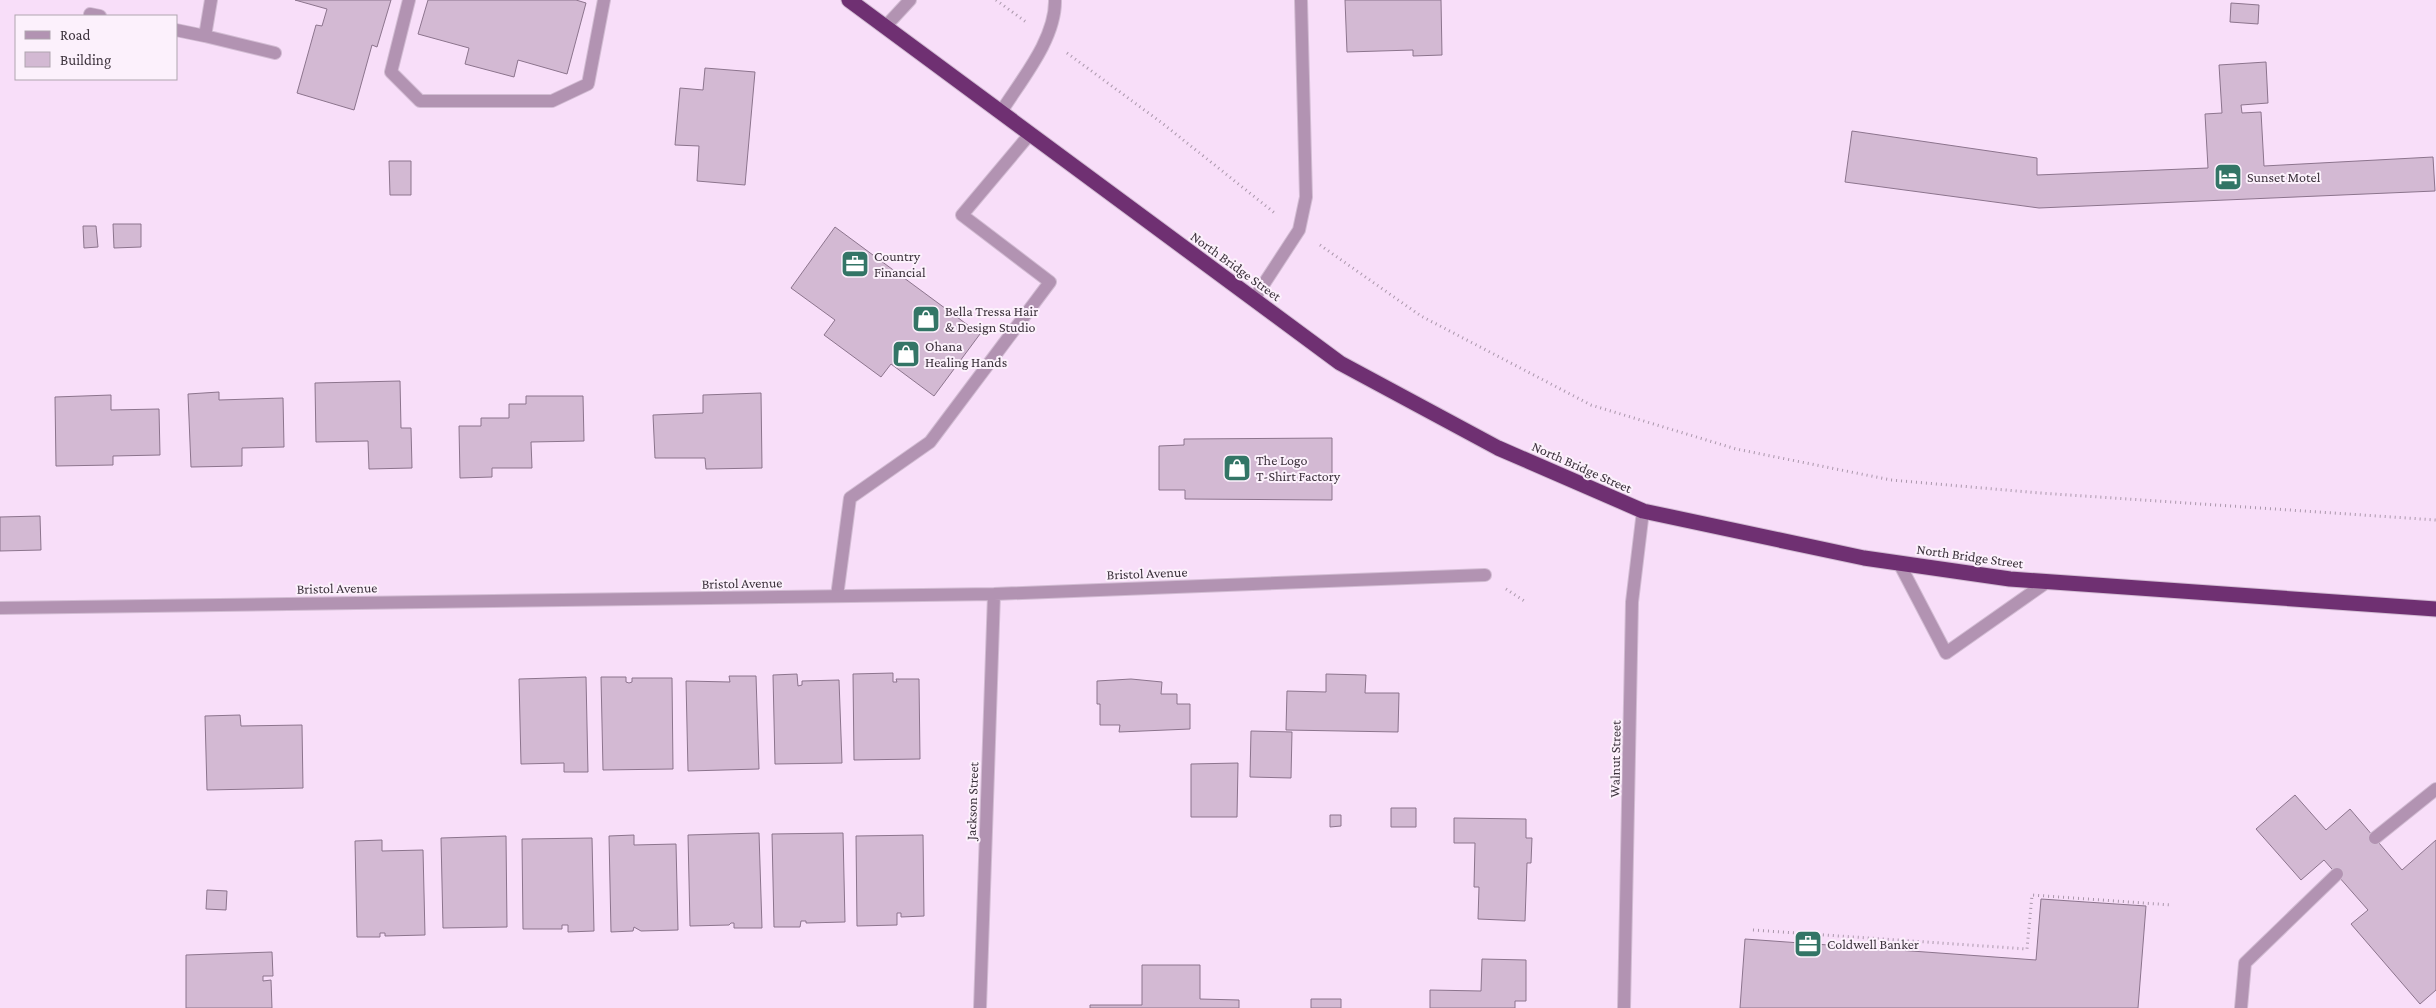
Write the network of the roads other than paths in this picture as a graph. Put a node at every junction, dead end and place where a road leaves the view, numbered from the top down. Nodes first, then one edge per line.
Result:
1 (211, 0) edge
2 (409, 0) edge
3 (604, 0) edge
4 (849, 0) edge
5 (910, 0) edge
6 (1054, 0) edge
7 (1301, 0) edge
8 (885, 26) junction
9 (178, 30) edge
10 (205, 36) junction
11 (275, 53) dead end
12 (1001, 112) junction
13 (1030, 134) junction
14 (1254, 299) junction
15 (1642, 511) junction
16 (1899, 563) junction
17 (1485, 575) dead end
18 (2047, 582) junction
19 (994, 594) junction
20 (837, 596) junction
21 (0, 608) edge
22 (2436, 609) edge
23 (2436, 789) edge
24 (2375, 838) dead end
25 (2336, 874) dead end
26 (980, 1008) edge
27 (1624, 1008) edge
28 (2241, 1008) edge

1 - 10 street
2 - 3 street
4 - 8 highway, North Bridge Street
5 - 8 street
6 - 12 street
7 - 14 street
8 - 12 highway, North Bridge Street
9 - 10 street
10 - 11 street
12 - 13 highway, North Bridge Street
13 - 14 highway, North Bridge Street
13 - 20 street
14 - 15 highway, North Bridge Street
15 - 16 highway, North Bridge Street
15 - 27 street, Walnut Street
16 - 18 highway, North Bridge Street
16 - 18 street
17 - 19 street, Bristol Avenue
18 - 22 highway, North Bridge Street
19 - 20 street, Bristol Avenue
19 - 26 street, Jackson Street
20 - 21 street, Bristol Avenue
23 - 24 street
25 - 28 street

